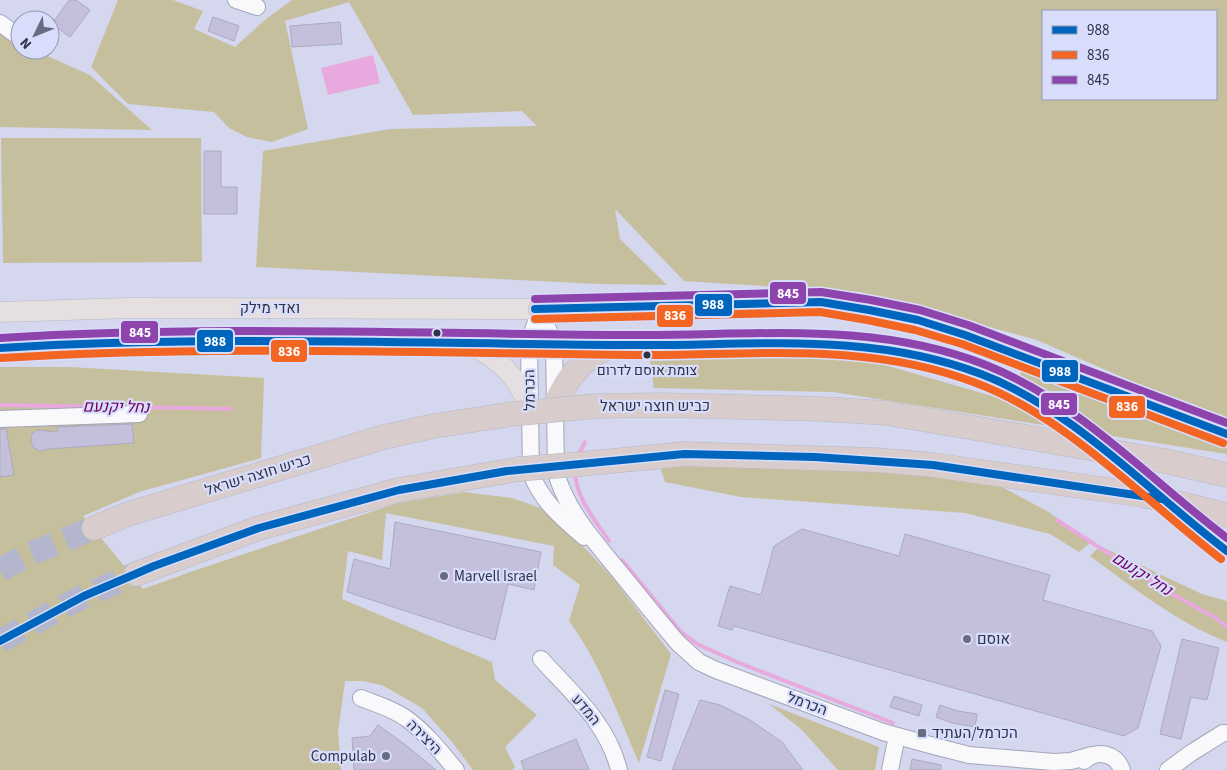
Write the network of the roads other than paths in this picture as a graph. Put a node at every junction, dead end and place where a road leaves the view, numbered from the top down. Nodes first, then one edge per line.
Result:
1 (236, 0) edge
2 (257, 7) dead end
3 (0, 22) edge
4 (10, 30) edge
5 (540, 309) junction
6 (0, 312) edge
7 (466, 343) junction
8 (529, 344) junction
9 (554, 344) junction
10 (615, 345) junction
11 (0, 348) edge
12 (997, 381) tunnel mouth
13 (565, 407) junction
14 (521, 412) junction
15 (139, 414) dead end
16 (0, 420) edge
17 (1227, 434) edge
18 (1227, 475) edge
19 (1227, 515) edge
20 (94, 528) tunnel mouth
21 (608, 558) junction
22 (136, 574) tunnel mouth
23 (541, 659) dead end
24 (361, 698) dead end
25 (1227, 734) edge
26 (897, 736) junction
27 (1092, 755) junction
28 (1060, 766) edge
29 (1123, 769) edge
30 (456, 770) edge
31 (619, 770) edge
32 (890, 770) edge
33 (1080, 770) edge
34 (1168, 770) edge

1 - 2 street
3 - 4 street
5 - 6 main road, ואדי מילק
5 - 8 street, הכרמל
5 - 9 street, הכרמל
5 - 17 highway
7 - 8 main road
7 - 11 main road
7 - 14 main road
8 - 9 main road
8 - 14 street, הכרמל
9 - 10 highway
9 - 13 street, הכרמל
10 - 12 highway
10 - 13 highway
13 - 14 highway, כביש חוצה ישראל, bridge
13 - 18 highway, כביש חוצה ישראל
13 - 21 street, הכרמל
14 - 20 highway, כביש חוצה ישראל
14 - 21 street, הכרמל
15 - 16 street
19 - 22 highway, bridge
21 - 26 street, הכרמל
23 - 31 street, המדע
24 - 30 street, היצירה
25 - 34 street
26 - 28 street, הכרמל
26 - 32 street
27 - 28 street, הכרמל
27 - 29 street
27 - 33 street

